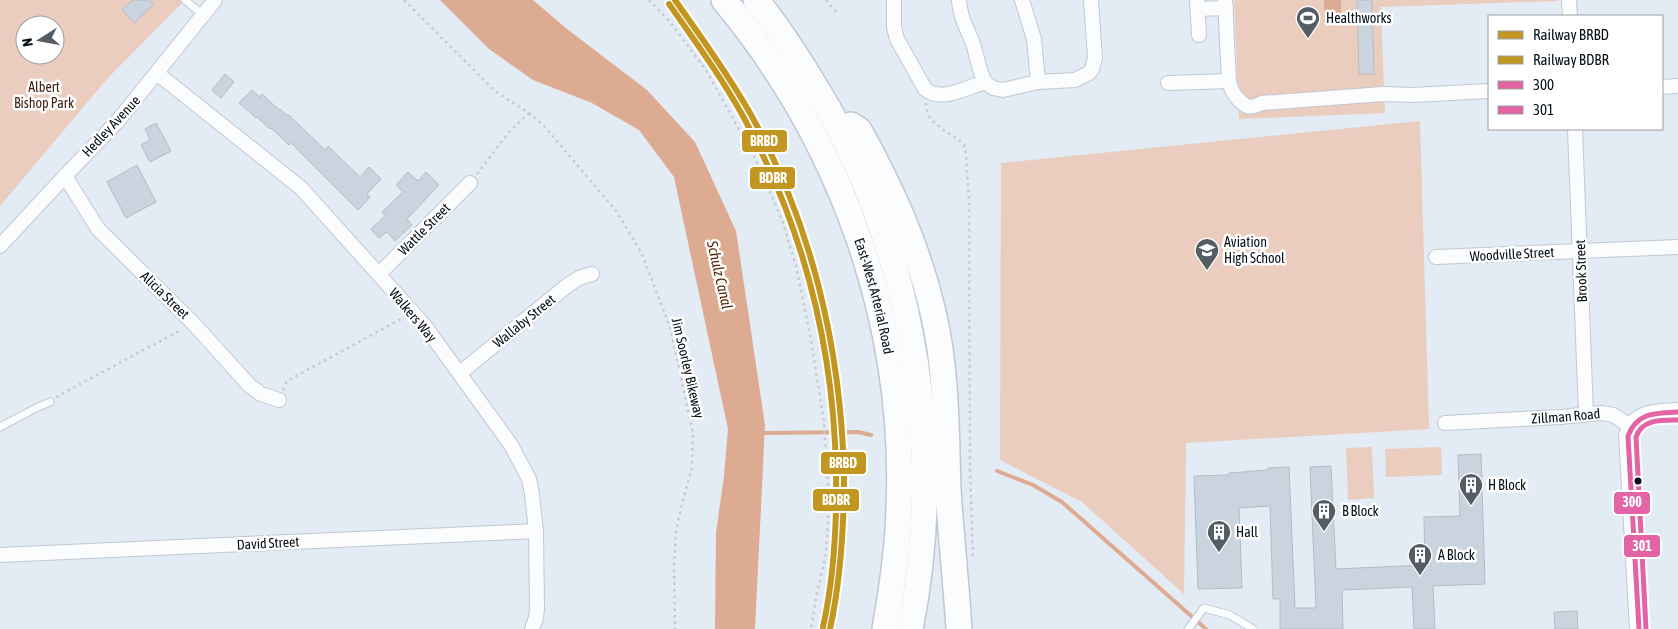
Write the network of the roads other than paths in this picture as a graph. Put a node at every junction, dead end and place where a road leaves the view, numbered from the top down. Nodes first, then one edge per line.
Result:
1 (185, 0) edge
2 (215, 0) edge
3 (724, 0) edge
4 (756, 0) edge
5 (894, 0) edge
6 (959, 0) edge
7 (1022, 0) edge
8 (1091, 0) edge
9 (1569, 0) edge
10 (1197, 4) edge
11 (1226, 4) edge
12 (1570, 15) edge
13 (203, 16) junction
14 (1199, 35) dead end
15 (158, 74) junction
16 (1229, 81) junction
17 (985, 82) junction
18 (1038, 82) junction
19 (1168, 83) dead end
20 (1678, 86) edge
21 (1663, 87) edge
22 (1488, 91) edge
23 (830, 112) junction
24 (1575, 130) edge
25 (64, 176) junction
26 (470, 183) road end
27 (2, 240) edge
28 (1678, 246) edge
29 (1580, 251) junction
30 (1436, 257) dead end
31 (379, 274) junction
32 (592, 274) dead end
33 (460, 373) junction
34 (279, 400) road end
35 (50, 402) road end
36 (1678, 412) edge
37 (1586, 414) junction
38 (1445, 423) dead end
39 (0, 427) edge
40 (1632, 427) junction
41 (536, 531) junction
42 (0, 555) edge
43 (1190, 626) edge
44 (532, 629) edge
45 (885, 629) edge
46 (910, 629) edge
47 (959, 629) edge
48 (1253, 629) edge
49 (1639, 629) edge

1 - 13 lane
2 - 13 street, Hedley Avenue
3 - 45 highway, East-West Arterial Road
4 - 23 highway, East-West Arterial Road
5 - 17 street
6 - 17 street
7 - 18 street
8 - 18 street
9 - 12 street
10 - 11 street
10 - 14 street
11 - 16 street
13 - 15 street, Hedley Avenue
15 - 25 street, Hedley Avenue
15 - 31 street, Walkers Way
16 - 19 street
16 - 22 street
17 - 18 street
20 - 21 street
23 - 46 highway, East-West Arterial Road
23 - 47 highway
24 - 29 street, Brook Street
25 - 27 street, Hedley Avenue
25 - 34 street, Alicia Street
26 - 31 street, Wattle Street
28 - 29 street, Woodville Street
29 - 30 street, Woodville Street
29 - 37 street, Brook Street
31 - 33 street, Walkers Way
32 - 33 street, Wallaby Street
33 - 41 street, Walkers Way
35 - 39 lane
36 - 40 street
37 - 38 street, Zillman Road
37 - 40 street, Zillman Road
40 - 49 street
41 - 42 street, David Street
41 - 44 street, Walkers Way
43 - 48 lane

